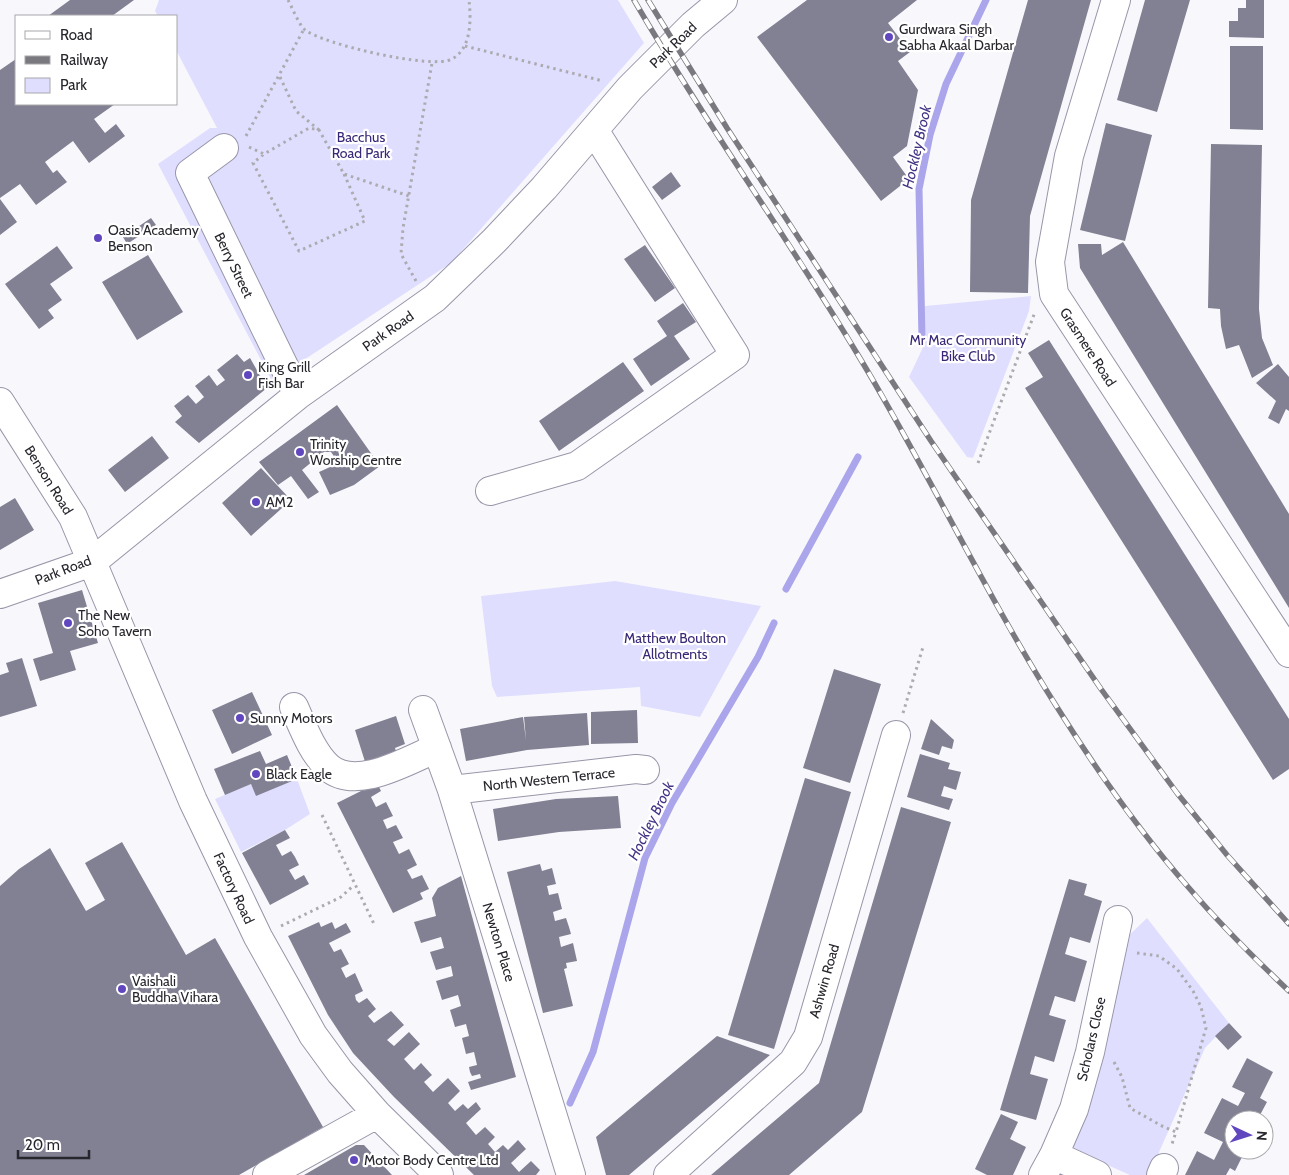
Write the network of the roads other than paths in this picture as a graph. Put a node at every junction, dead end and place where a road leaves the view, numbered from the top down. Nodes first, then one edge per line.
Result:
1 (723, 0) edge
2 (1116, 0) edge
3 (594, 130) junction
4 (237, 143) road end
5 (298, 395) junction
6 (0, 402) edge
7 (490, 491) dead end
8 (92, 562) junction
9 (0, 594) edge
10 (1289, 653) edge
11 (294, 707) dead end
12 (423, 710) dead end
13 (896, 735) road end
14 (437, 748) junction
15 (645, 770) dead end
16 (452, 790) junction
17 (1118, 920) dead end
18 (377, 1114) junction
19 (1048, 1165) edge
20 (267, 1175) edge
21 (439, 1175) edge
22 (571, 1175) edge
23 (668, 1175) edge
24 (1098, 1175) edge

1 - 3 street, Park Road
2 - 10 street, Grasmere Road
3 - 5 street, Park Road
3 - 7 street
4 - 5 street, Berry Street
5 - 8 street, Park Road
6 - 8 street, Benson Road
8 - 9 street, Park Road
8 - 18 street, Factory Road
11 - 14 street
12 - 14 street, Newton Place
13 - 23 street, Ashwin Road
14 - 16 street, Newton Place
15 - 16 street, North Western Terrace
16 - 22 street, Newton Place
17 - 19 street, Scholars Close
18 - 20 street
18 - 21 street, Factory Road
19 - 24 street, Scholars Close

